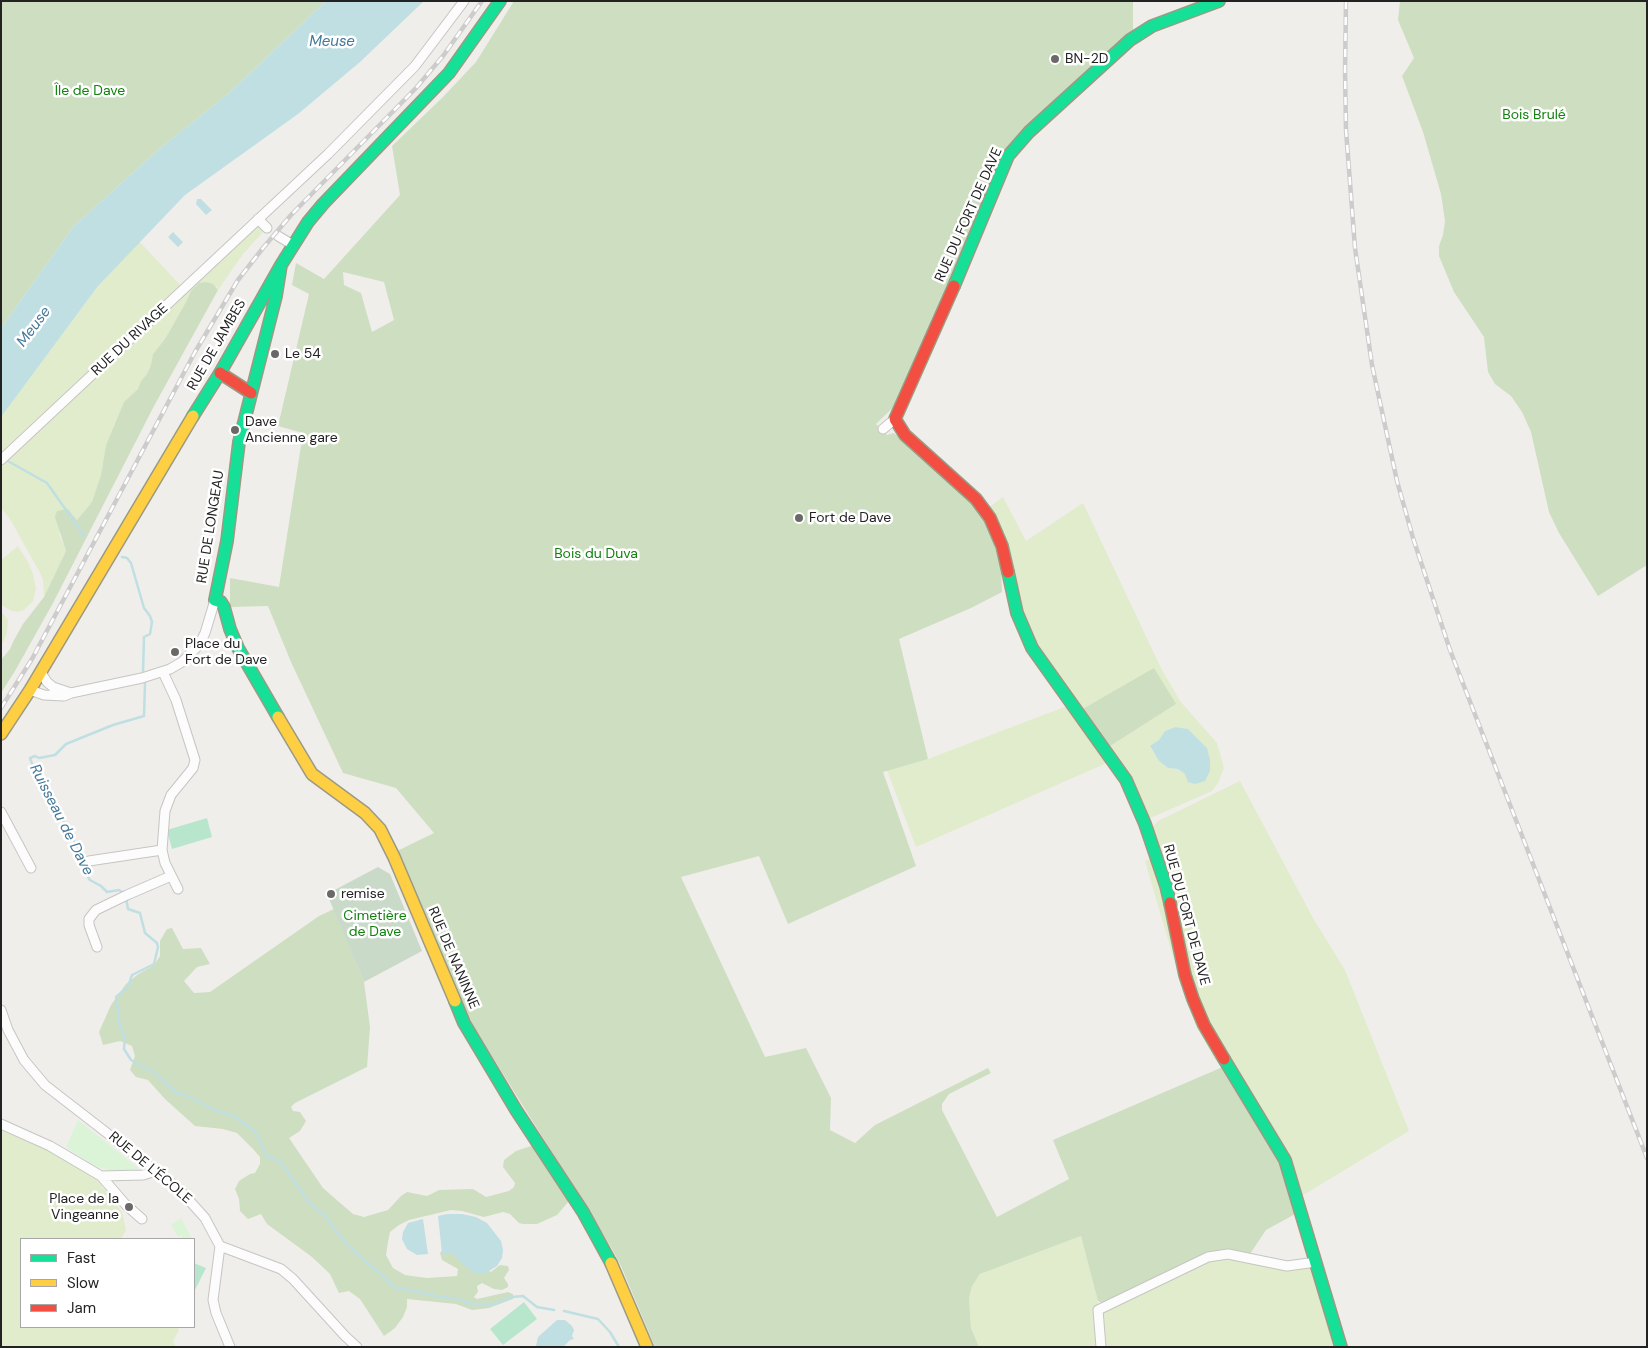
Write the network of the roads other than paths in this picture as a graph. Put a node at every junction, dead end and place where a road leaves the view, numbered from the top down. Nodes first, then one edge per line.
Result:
1 (464, 1) edge
2 (500, 1) edge
3 (1219, 1) edge
4 (258, 219) junction
5 (268, 228) dead end
6 (278, 236) dead end
7 (293, 245) junction
8 (281, 265) junction
9 (220, 373) junction
10 (251, 393) junction
11 (895, 419) junction
12 (883, 429) dead end
13 (3, 458) edge
14 (215, 600) junction
15 (40, 672) junction
16 (163, 672) junction
17 (30, 690) junction
18 (72, 693) junction
19 (1, 734) edge
20 (1, 812) edge
21 (162, 850) junction
22 (89, 861) dead end
23 (31, 868) dead end
24 (171, 876) junction
25 (178, 888) dead end
26 (98, 948) dead end
27 (1, 1010) edge
28 (1, 1124) edge
29 (156, 1171) junction
30 (101, 1176) junction
31 (142, 1219) dead end
32 (220, 1246) junction
33 (1316, 1262) junction
34 (230, 1347) edge
35 (357, 1347) edge
36 (647, 1347) edge
37 (1101, 1347) edge
38 (1341, 1347) edge

1 - 4 street, RUE DU RIVAGE
2 - 7 street, RUE DE JAMBES
3 - 11 street, RUE DU FORT DE DAVE
4 - 5 street
4 - 13 street, RUE DU RIVAGE
6 - 7 street
7 - 8 street, RUE DE JAMBES
8 - 9 street, RUE DE JAMBES
8 - 10 street, RUE DE LONGEAU
9 - 10 street
9 - 15 street, RUE DE JAMBES
10 - 14 street, RUE DE LONGEAU
11 - 12 street, RUE DU FORT DE DAVE
11 - 33 street, RUE DU FORT DE DAVE
14 - 16 street, RUE DE LONGEAU
14 - 36 street, RUE DE NANINNE
15 - 17 street, RUE DE JAMBES
15 - 18 street
16 - 18 street, RUE DE LONGEAU
16 - 21 street
17 - 18 street, RUE DE LONGEAU
17 - 19 street, RUE DE JAMBES
20 - 23 street
21 - 22 street
21 - 24 street
24 - 25 street
24 - 26 street
27 - 29 street, RUE DE L'ÉCOLE
28 - 30 street
29 - 30 street
29 - 32 street, RUE DE L'ÉCOLE
30 - 31 street
32 - 34 street
32 - 35 street
33 - 37 street
33 - 38 street, RUE DU FORT DE DAVE

